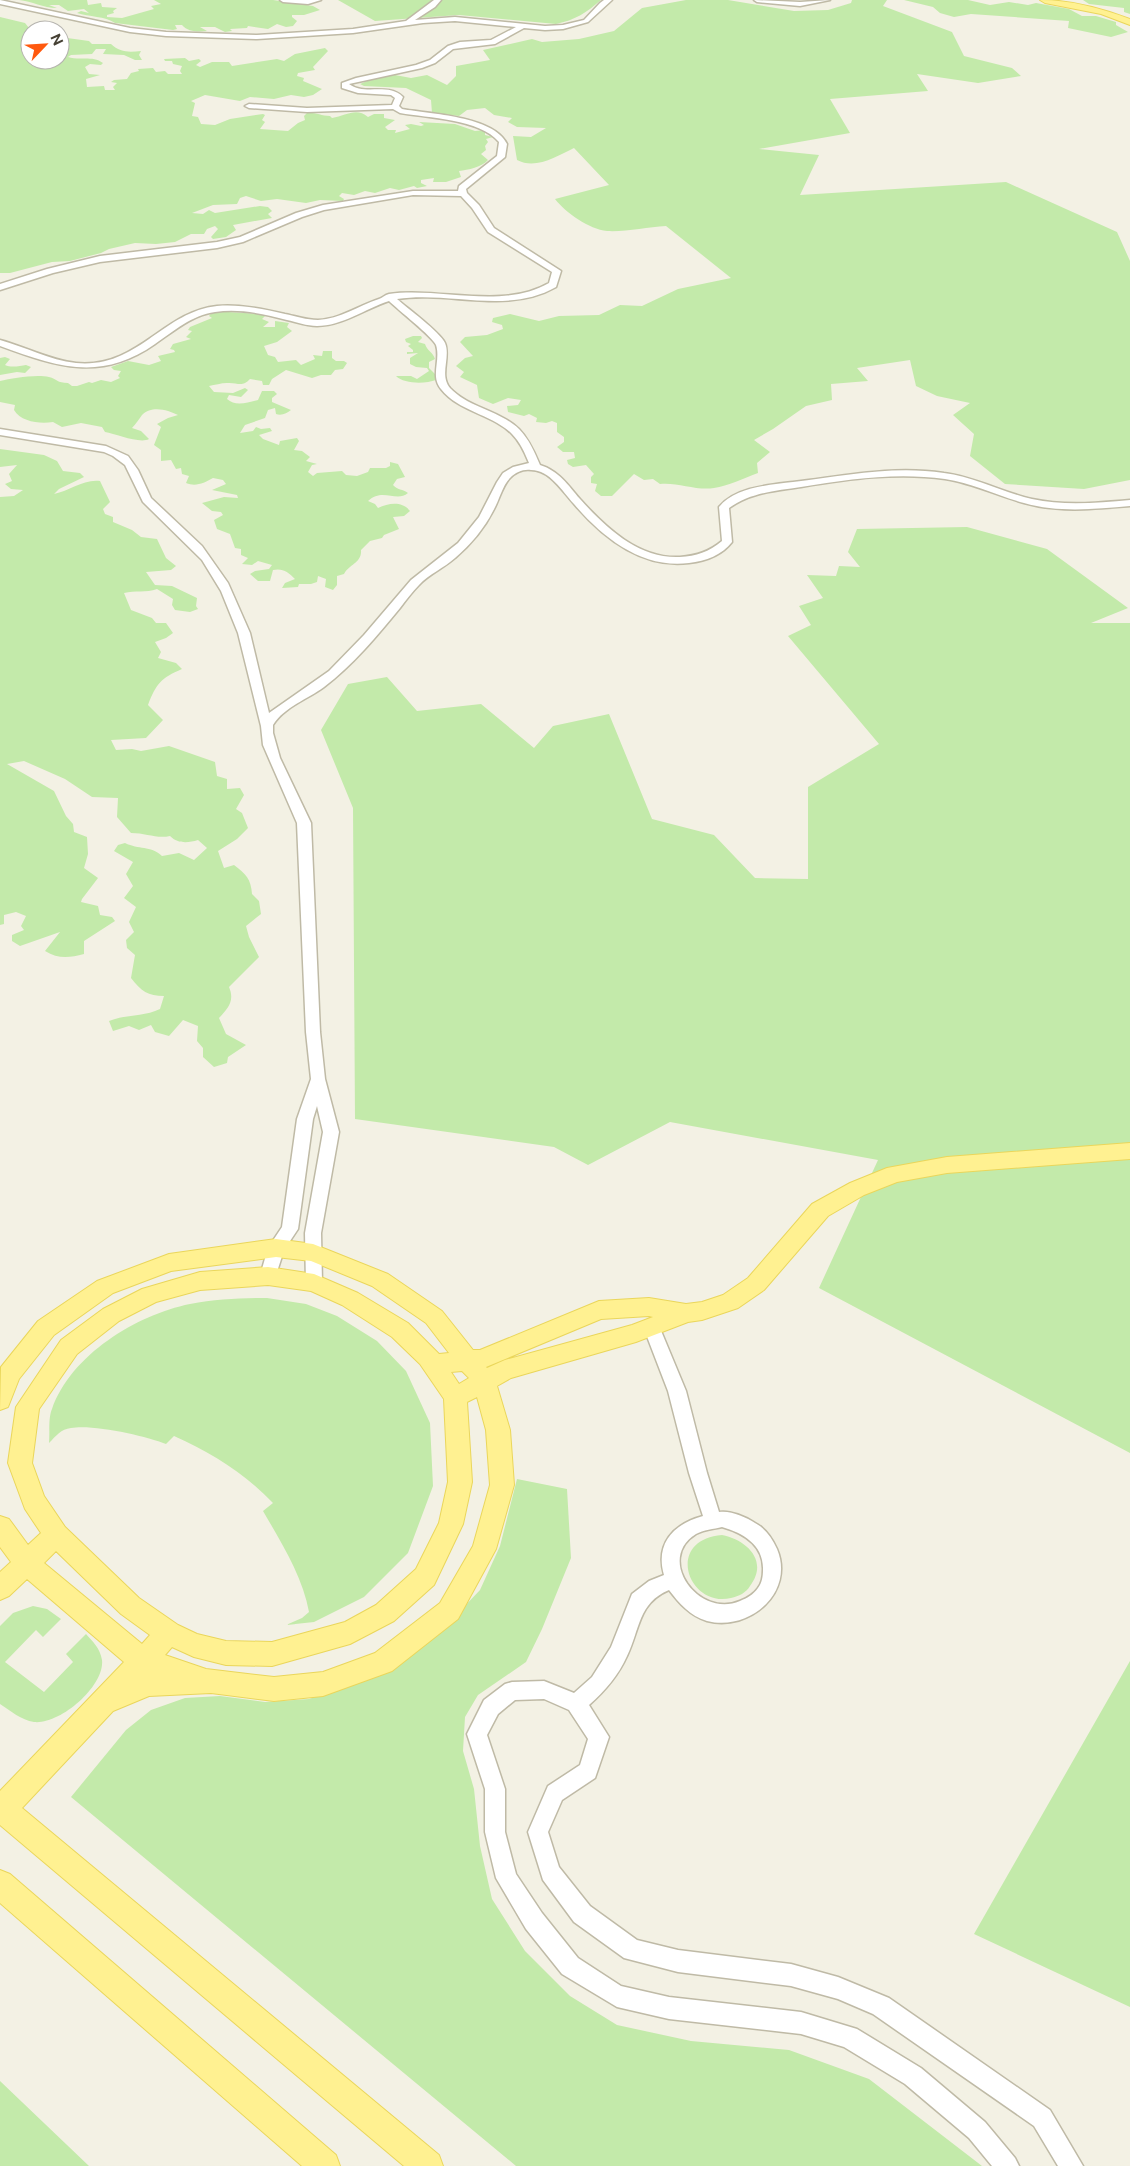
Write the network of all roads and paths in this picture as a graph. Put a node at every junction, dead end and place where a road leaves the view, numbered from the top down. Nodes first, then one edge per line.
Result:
1 (283, 0) edge
2 (318, 0) edge
3 (438, 0) edge
4 (609, 0) edge
5 (757, 0) edge
6 (827, 0) edge
7 (1044, 0) edge
8 (0, 2) edge
9 (1130, 22) edge
10 (402, 24) junction
11 (522, 26) junction
12 (249, 106) dead end
13 (395, 107) junction
14 (463, 194) junction
15 (0, 287) edge
16 (389, 297) junction
17 (0, 343) edge
18 (0, 432) edge
19 (536, 467) junction
20 (1130, 503) edge
21 (267, 726) junction
22 (318, 1079) junction
23 (1130, 1151) edge
24 (276, 1248) junction
25 (313, 1253) junction
26 (268, 1276) junction
27 (314, 1282) junction
28 (686, 1313) junction
29 (651, 1326) junction
30 (469, 1360) junction
31 (434, 1364) junction
32 (484, 1381) junction
33 (455, 1397) junction
34 (0, 1400) edge
35 (714, 1520) junction
36 (0, 1527) edge
37 (56, 1535) junction
38 (26, 1563) junction
39 (673, 1580) junction
40 (0, 1588) edge
41 (169, 1633) junction
42 (143, 1661) junction
43 (211, 1681) junction
44 (104, 1702) junction
45 (576, 1703) junction
46 (1, 1809) edge
47 (0, 1884) edge
48 (322, 2165) edge
49 (428, 2166) edge
50 (1007, 2166) edge
51 (1071, 2166) edge

1 - 2 street
3 - 10 street
4 - 11 street
5 - 6 street
7 - 9 main road
8 - 10 street
10 - 11 street
11 - 13 street
12 - 13 street
13 - 14 street
14 - 15 street
14 - 16 street
16 - 17 street
16 - 19 street
18 - 21 street
19 - 20 street
19 - 21 street
21 - 22 street
22 - 24 street
22 - 25 street
23 - 28 main road
24 - 25 main road
24 - 26 street
24 - 34 main road
25 - 27 street
25 - 30 main road
26 - 27 main road
26 - 37 main road
27 - 31 main road
28 - 29 main road
28 - 30 main road
29 - 32 main road
29 - 35 street
30 - 31 main road
30 - 32 main road
31 - 33 main road
32 - 33 main road
32 - 43 main road
33 - 41 main road
35 - 39 street
35 - 39 street
36 - 38 main road
37 - 38 main road
37 - 41 main road
38 - 40 main road
38 - 42 main road
39 - 45 street
41 - 42 main road
42 - 43 main road
42 - 44 main road
43 - 44 main road
44 - 46 main road
45 - 50 street
45 - 51 street
46 - 49 main road
47 - 48 main road

